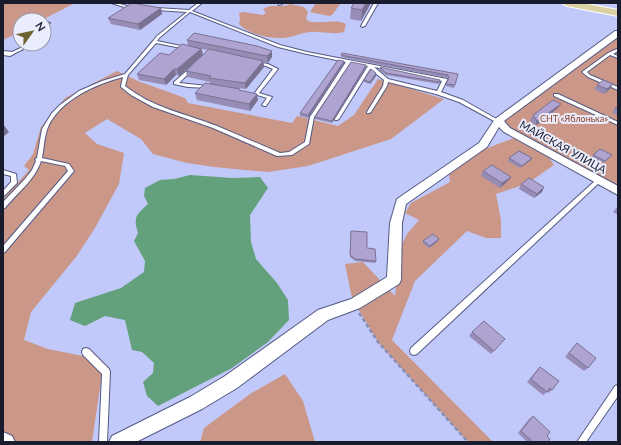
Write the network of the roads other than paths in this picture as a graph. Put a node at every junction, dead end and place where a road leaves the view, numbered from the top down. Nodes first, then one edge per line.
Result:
1 (113, 3) edge
2 (200, 3) edge
3 (376, 3) edge
4 (567, 3) edge
5 (132, 8) edge
6 (157, 9) edge
7 (190, 12) junction
8 (618, 13) edge
9 (363, 26) dead end
10 (618, 33) edge
11 (155, 42) junction
12 (189, 49) edge
13 (618, 50) edge
14 (609, 54) junction
15 (618, 57) edge
16 (253, 62) edge
17 (348, 62) junction
18 (198, 63) edge
19 (370, 66) junction
20 (126, 75) junction
21 (386, 80) junction
22 (212, 88) edge
23 (618, 89) edge
24 (438, 92) junction
25 (248, 93) edge
26 (256, 94) junction
27 (556, 96) dead end
28 (264, 105) dead end
29 (370, 112) dead end
30 (337, 119) edge
31 (498, 121) junction
32 (618, 124) edge
33 (38, 158) junction
34 (3, 172) edge
35 (599, 180) junction
36 (618, 191) edge
37 (3, 194) edge
38 (3, 206) edge
39 (3, 250) edge
40 (414, 351) dead end
41 (86, 352) dead end
42 (618, 389) edge
43 (3, 441) edge
44 (6, 442) edge
45 (103, 442) edge
46 (118, 442) edge
47 (581, 442) edge

1 - 5 lane
2 - 7 lane
3 - 9 lane
4 - 8 main road
6 - 7 lane
7 - 11 lane
7 - 17 lane
10 - 31 street
11 - 12 lane
11 - 20 lane
13 - 14 lane
14 - 15 lane
14 - 23 lane
16 - 26 lane
17 - 19 lane
17 - 20 lane
18 - 22 lane
19 - 21 lane
19 - 24 lane
19 - 30 lane
20 - 33 lane
21 - 24 lane
21 - 29 lane
24 - 31 lane
25 - 26 lane
26 - 28 lane
27 - 32 lane
31 - 35 street, МАЙСКАЯ УЛИЦА
31 - 46 street
33 - 38 lane
33 - 39 lane
34 - 37 lane
35 - 36 street, МАЙСКАЯ УЛИЦА
35 - 40 lane
41 - 45 lane
42 - 47 lane
43 - 44 street

